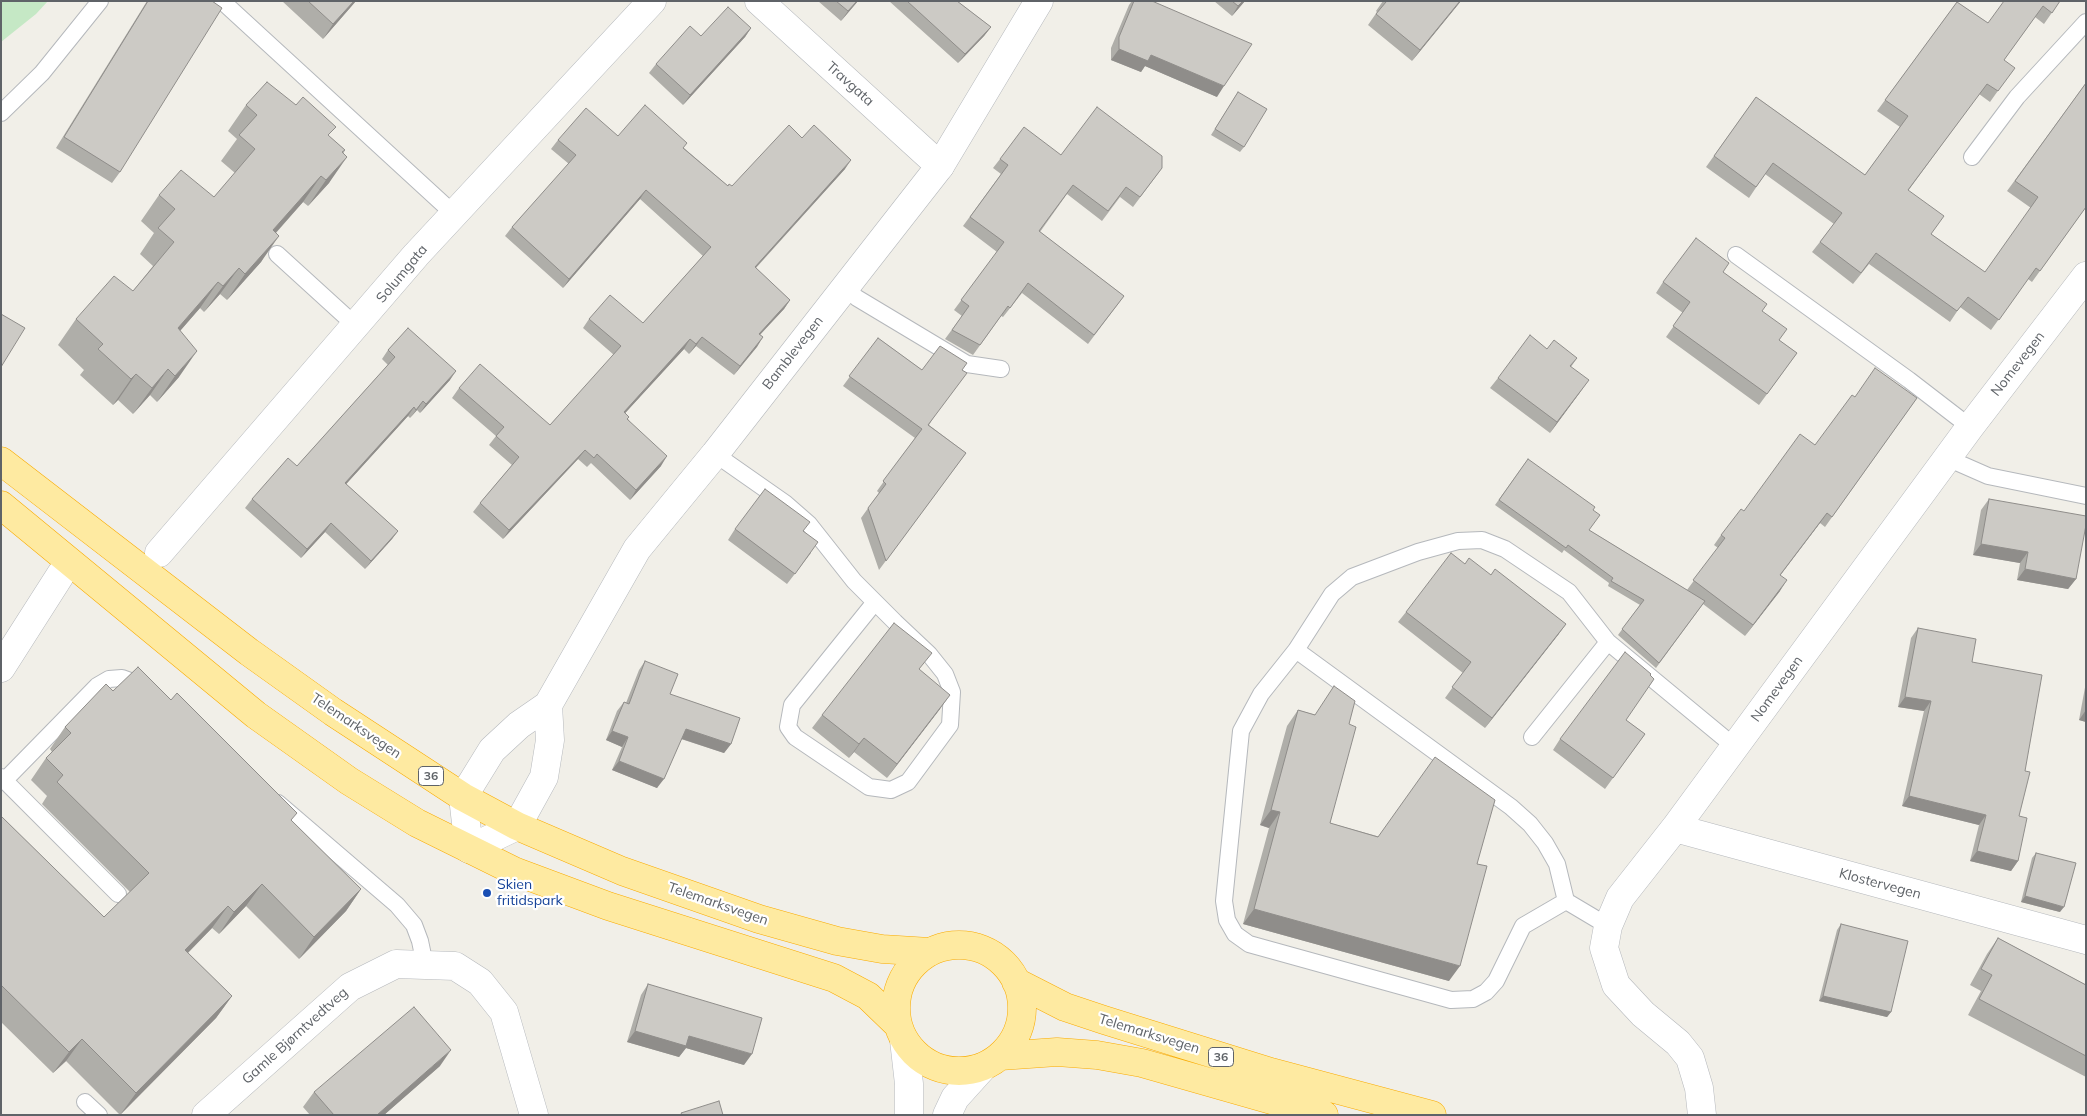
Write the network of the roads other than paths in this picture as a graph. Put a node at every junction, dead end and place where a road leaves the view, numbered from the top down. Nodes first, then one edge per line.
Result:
1 (100, 1) edge
2 (222, 1) edge
3 (652, 1) edge
4 (759, 1) edge
5 (1039, 1) edge
6 (2086, 22) edge
7 (1, 113) edge
8 (1972, 157) dead end
9 (940, 166) junction
10 (454, 214) junction
11 (277, 254) edge
12 (1736, 255) dead end
13 (2085, 278) edge
14 (844, 287) junction
15 (356, 326) junction
16 (1001, 369) dead end
17 (1970, 427) junction
18 (715, 454) junction
19 (1948, 458) junction
20 (1, 461) edge
21 (2086, 496) edge
22 (1, 504) edge
23 (159, 552) dead end
24 (61, 574) dead end
25 (875, 602) junction
26 (1608, 642) junction
27 (1296, 650) junction
28 (1, 668) edge
29 (156, 696) edge
30 (548, 705) junction
31 (1532, 737) dead end
32 (1735, 746) junction
33 (3, 778) edge
34 (268, 794) edge
35 (462, 797) junction
36 (517, 826) junction
37 (1675, 828) junction
38 (469, 850) junction
39 (118, 894) dead end
40 (1566, 901) junction
41 (1608, 926) junction
42 (2086, 940) edge
43 (930, 952) junction
44 (425, 965) junction
45 (1016, 982) junction
46 (900, 1032) junction
47 (992, 1061) junction
48 (85, 1102) dead end
49 (98, 1115) edge
50 (206, 1115) edge
51 (534, 1115) edge
52 (909, 1115) edge
53 (947, 1115) edge
54 (1324, 1115) edge
55 (1432, 1115) edge
56 (1702, 1115) edge

1 - 7 lane
2 - 10 lane
3 - 10 street, Solumgata
4 - 9 street, Travgata
5 - 9 street, Bamblevegen
6 - 8 lane
9 - 14 street, Bamblevegen
10 - 15 street, Solumgata
11 - 15 lane
12 - 17 lane
13 - 17 street, Nomevegen
14 - 16 lane
14 - 18 street, Bamblevegen
15 - 23 street, Solumgata
17 - 19 street, Nomevegen
18 - 25 lane
18 - 30 street, Bamblevegen
19 - 21 lane
19 - 32 street, Nomevegen
20 - 35 highway, Telemarksvegen / 36
22 - 38 highway, 36
24 - 28 street
25 - 25 lane
26 - 27 lane
26 - 31 lane
26 - 32 lane
27 - 40 lane
27 - 40 lane
29 - 33 lane
30 - 35 street, Bamblevegen
30 - 36 street
32 - 37 street, Nomevegen
33 - 39 lane
34 - 44 lane
35 - 36 highway, Telemarksvegen / 36
35 - 38 street
36 - 38 street
36 - 43 highway, Telemarksvegen / 36
37 - 41 street, Nomevegen
37 - 42 street, Klostervegen
38 - 46 highway, 36
40 - 41 lane
41 - 56 street, Nomevegen
43 - 45 highway, Telemarksvegen / 36
43 - 46 highway, Telemarksvegen / 36
44 - 50 street, Gamle Bjørntvedtveg
44 - 51 street, Gamle Bjørntvedtveg
45 - 47 highway, Telemarksvegen / 36
45 - 55 highway, Telemarksvegen / 36
46 - 47 highway, 36
46 - 52 street
47 - 53 street
47 - 54 highway, 36
48 - 49 lane

